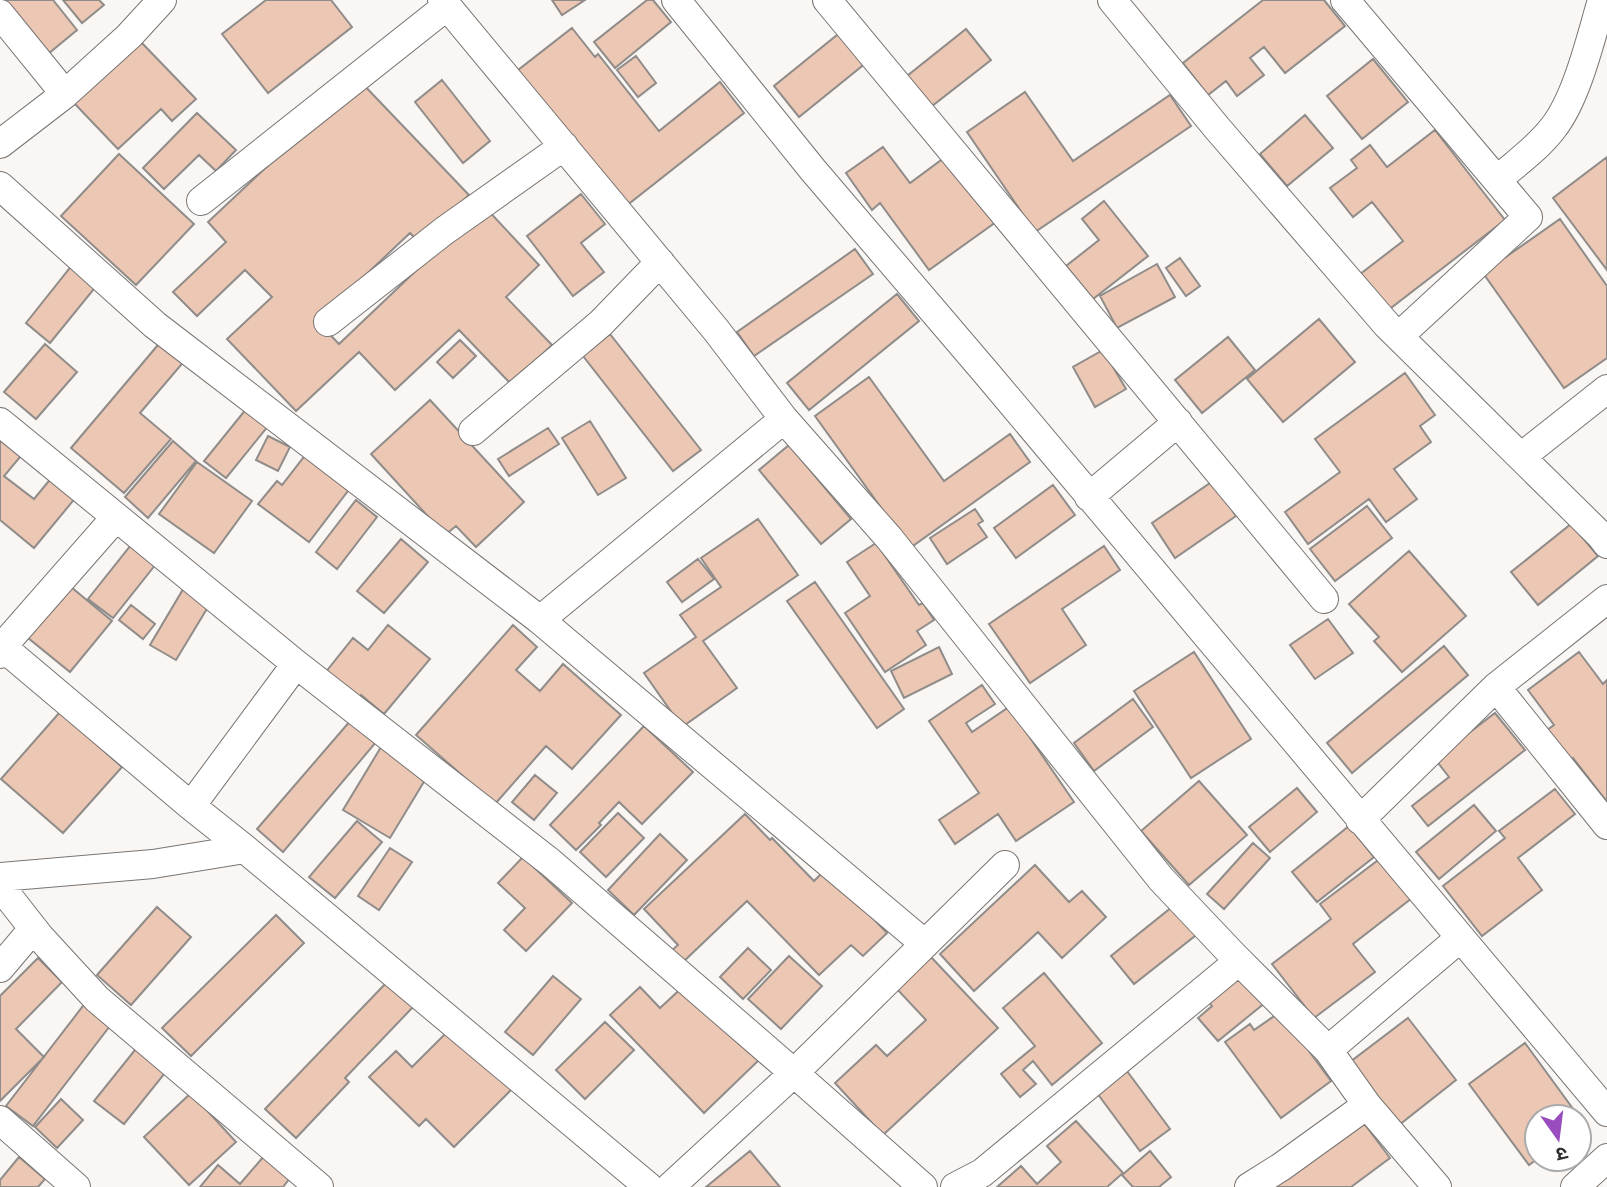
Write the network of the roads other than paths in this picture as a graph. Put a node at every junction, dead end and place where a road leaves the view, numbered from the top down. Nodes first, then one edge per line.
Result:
1 (162, 0) edge
2 (676, 0) edge
3 (827, 0) edge
4 (1112, 0) edge
5 (1345, 0) edge
6 (1602, 0) edge
7 (445, 3) edge
8 (0, 14) edge
9 (65, 94) junction
10 (0, 144) edge
11 (564, 146) junction
12 (1497, 180) junction
13 (0, 186) edge
14 (201, 201) dead end
15 (660, 262) junction
16 (328, 322) dead end
17 (1399, 336) junction
18 (1607, 388) edge
19 (785, 419) junction
20 (0, 422) edge
21 (1178, 422) junction
22 (473, 431) dead end
23 (1521, 457) junction
24 (1089, 497) junction
25 (116, 517) junction
26 (1607, 544) edge
27 (1324, 599) dead end
28 (1607, 599) edge
29 (540, 620) junction
30 (1, 649) edge
31 (296, 664) junction
32 (1496, 687) junction
33 (191, 806) junction
34 (1360, 820) junction
35 (1607, 825) edge
36 (246, 849) junction
37 (1005, 864) dead end
38 (0, 877) edge
39 (0, 887) edge
40 (33, 929) junction
41 (1460, 938) junction
42 (925, 944) junction
43 (1239, 961) junction
44 (0, 968) edge
45 (1328, 1050) junction
46 (794, 1073) junction
47 (1367, 1105) junction
48 (1607, 1112) edge
49 (0, 1120) edge
50 (1607, 1158) edge
51 (76, 1187) edge
52 (319, 1187) edge
53 (649, 1187) edge
54 (670, 1187) edge
55 (922, 1187) edge
56 (955, 1187) edge
57 (1249, 1187) edge
58 (1437, 1187) edge
59 (1575, 1187) edge

1 - 9 street
2 - 24 street
3 - 21 street
4 - 17 street
5 - 12 street
6 - 12 street
7 - 11 street
7 - 14 street
8 - 9 street
9 - 10 street
11 - 15 street
11 - 16 street
12 - 17 street
13 - 29 street
15 - 19 street
15 - 22 street
17 - 23 street
18 - 23 street
19 - 29 street
19 - 43 street
20 - 25 street
21 - 24 street
21 - 27 street
23 - 26 street
24 - 34 street
25 - 30 street
25 - 31 street
28 - 32 street
29 - 42 street
30 - 33 street
31 - 33 street
31 - 46 street
32 - 34 street
32 - 35 street
33 - 36 street
34 - 41 street
36 - 38 street
36 - 53 street
37 - 42 street
39 - 40 street
40 - 44 street
40 - 52 street
41 - 45 street
41 - 48 street
42 - 46 street
43 - 45 street
43 - 56 street
45 - 47 street
46 - 54 street
46 - 55 street
47 - 57 street
47 - 58 street
49 - 51 street
50 - 59 street

